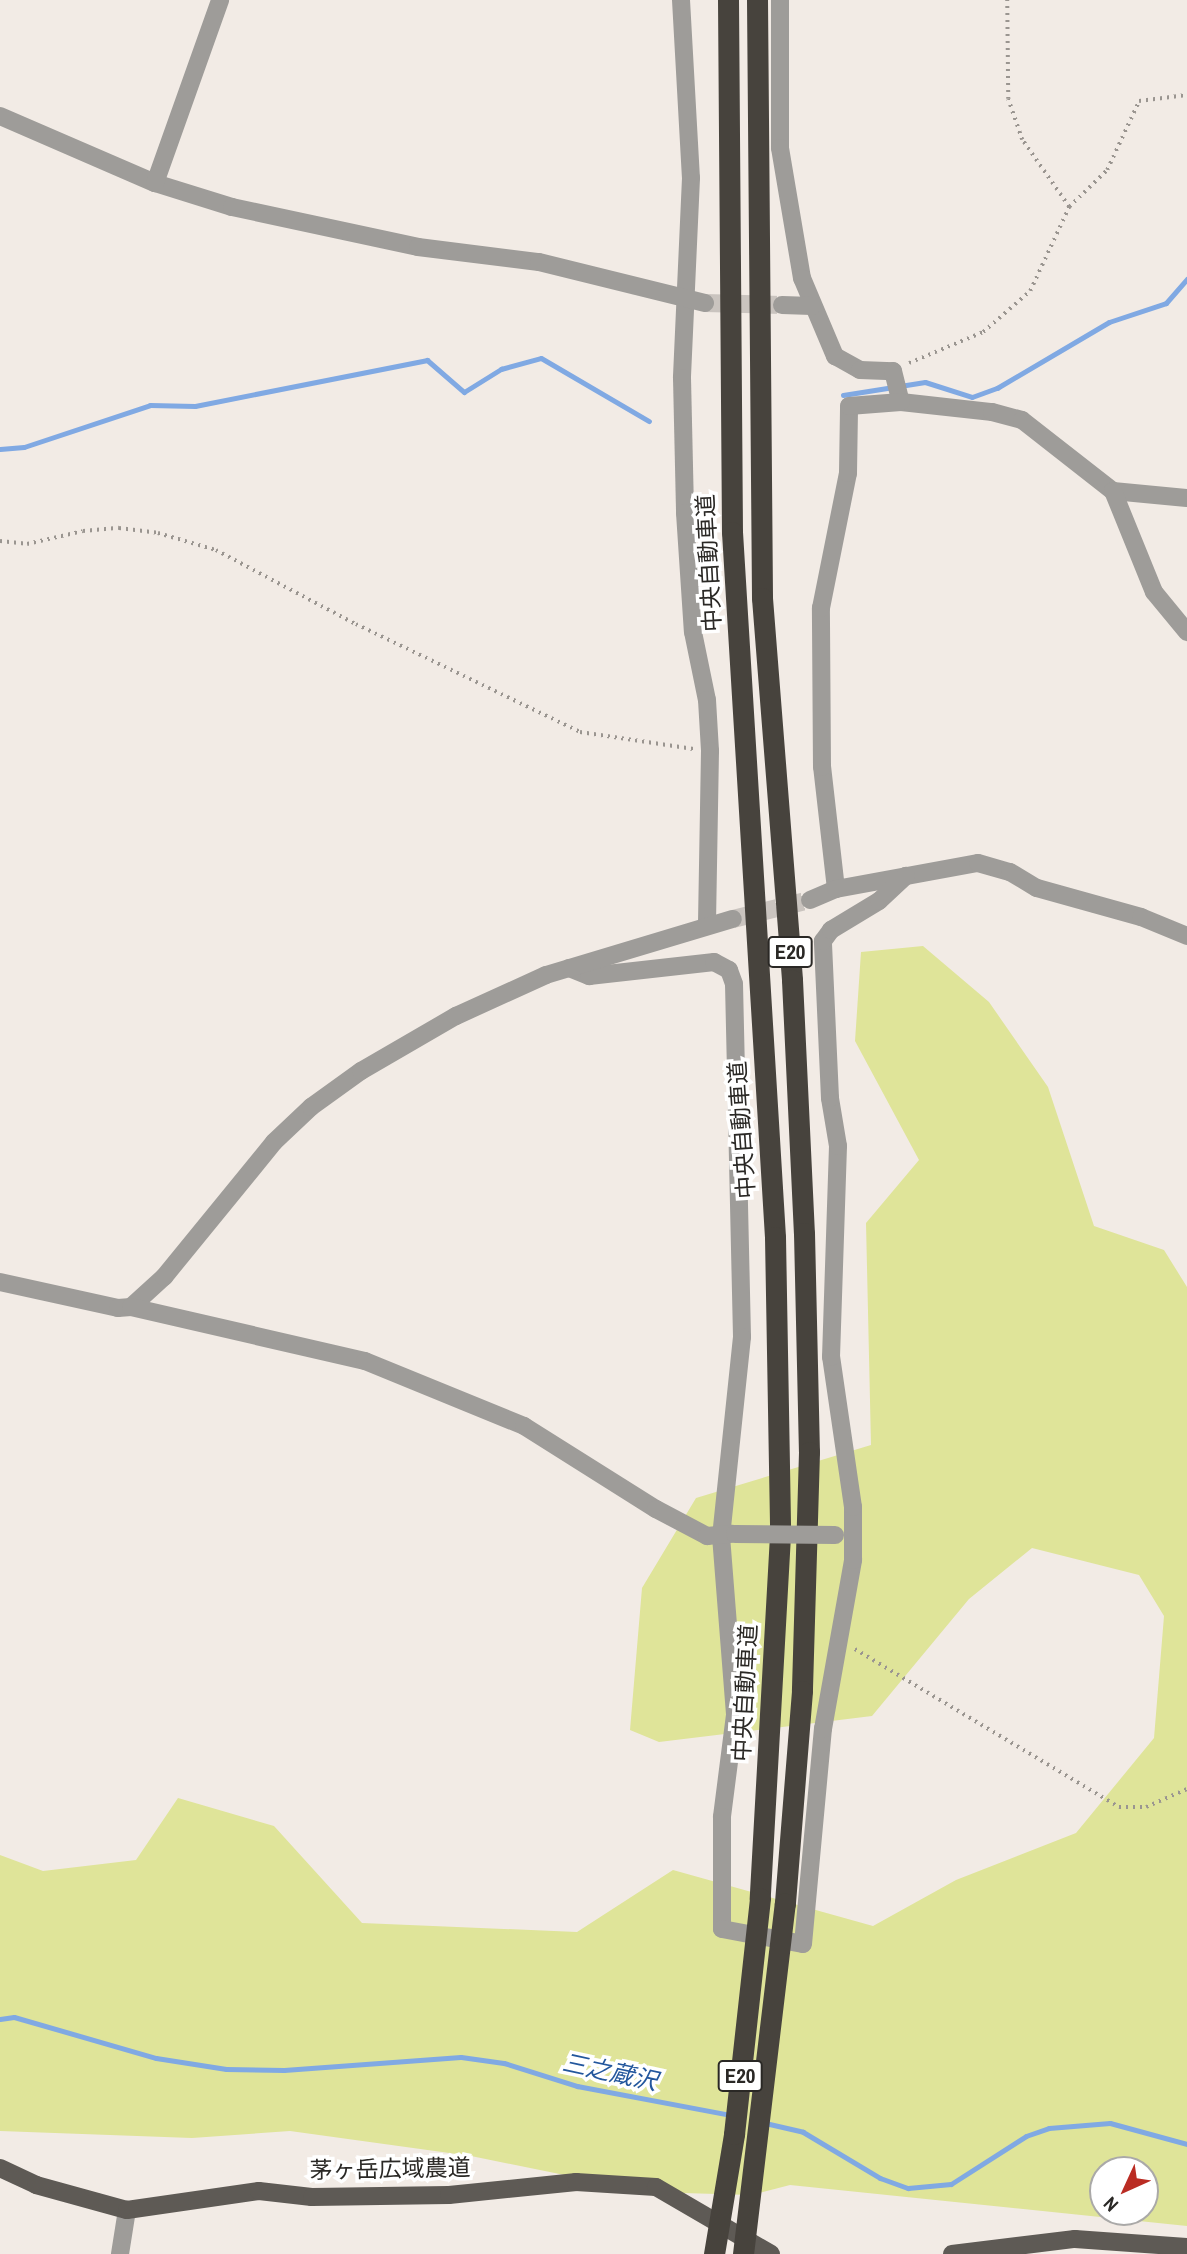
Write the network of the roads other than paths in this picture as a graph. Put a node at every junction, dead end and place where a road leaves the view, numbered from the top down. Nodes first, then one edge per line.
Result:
1 (220, 0) edge
2 (681, 0) edge
3 (728, 0) edge
4 (757, 0) edge
5 (780, 0) edge
6 (0, 116) edge
7 (155, 183) junction
8 (696, 300) junction
9 (782, 305) tunnel mouth
10 (812, 306) junction
11 (901, 402) junction
12 (1114, 491) junction
13 (1187, 498) edge
14 (1187, 632) edge
15 (906, 876) junction
16 (836, 889) junction
17 (810, 900) tunnel mouth
18 (733, 919) tunnel mouth
19 (707, 925) junction
20 (1187, 936) edge
21 (569, 968) junction
22 (0, 1282) edge
23 (131, 1307) junction
24 (728, 1535) junction
25 (843, 1535) junction
26 (0, 2168) edge
27 (127, 2210) junction
28 (1187, 2247) edge
29 (120, 2254) edge
30 (714, 2254) edge
31 (743, 2254) edge
32 (771, 2254) edge
33 (953, 2254) edge

1 - 7 street
2 - 8 street
3 - 30 highway, 中央自動車道 / E20, bridge
4 - 31 highway, E20, bridge
5 - 10 street
6 - 7 street
7 - 8 street
8 - 19 street
9 - 10 street
10 - 11 street
11 - 12 street
11 - 16 street
12 - 13 street
12 - 14 street
15 - 16 street
15 - 20 street
15 - 25 street
16 - 17 street
18 - 19 street
19 - 21 street
21 - 23 street
21 - 24 street
22 - 23 street
23 - 24 street
24 - 25 street, bridge
24 - 25 street
26 - 27 main road, 茅ヶ岳広域農道
27 - 29 street
27 - 32 main road, 茅ヶ岳広域農道
28 - 33 main road

